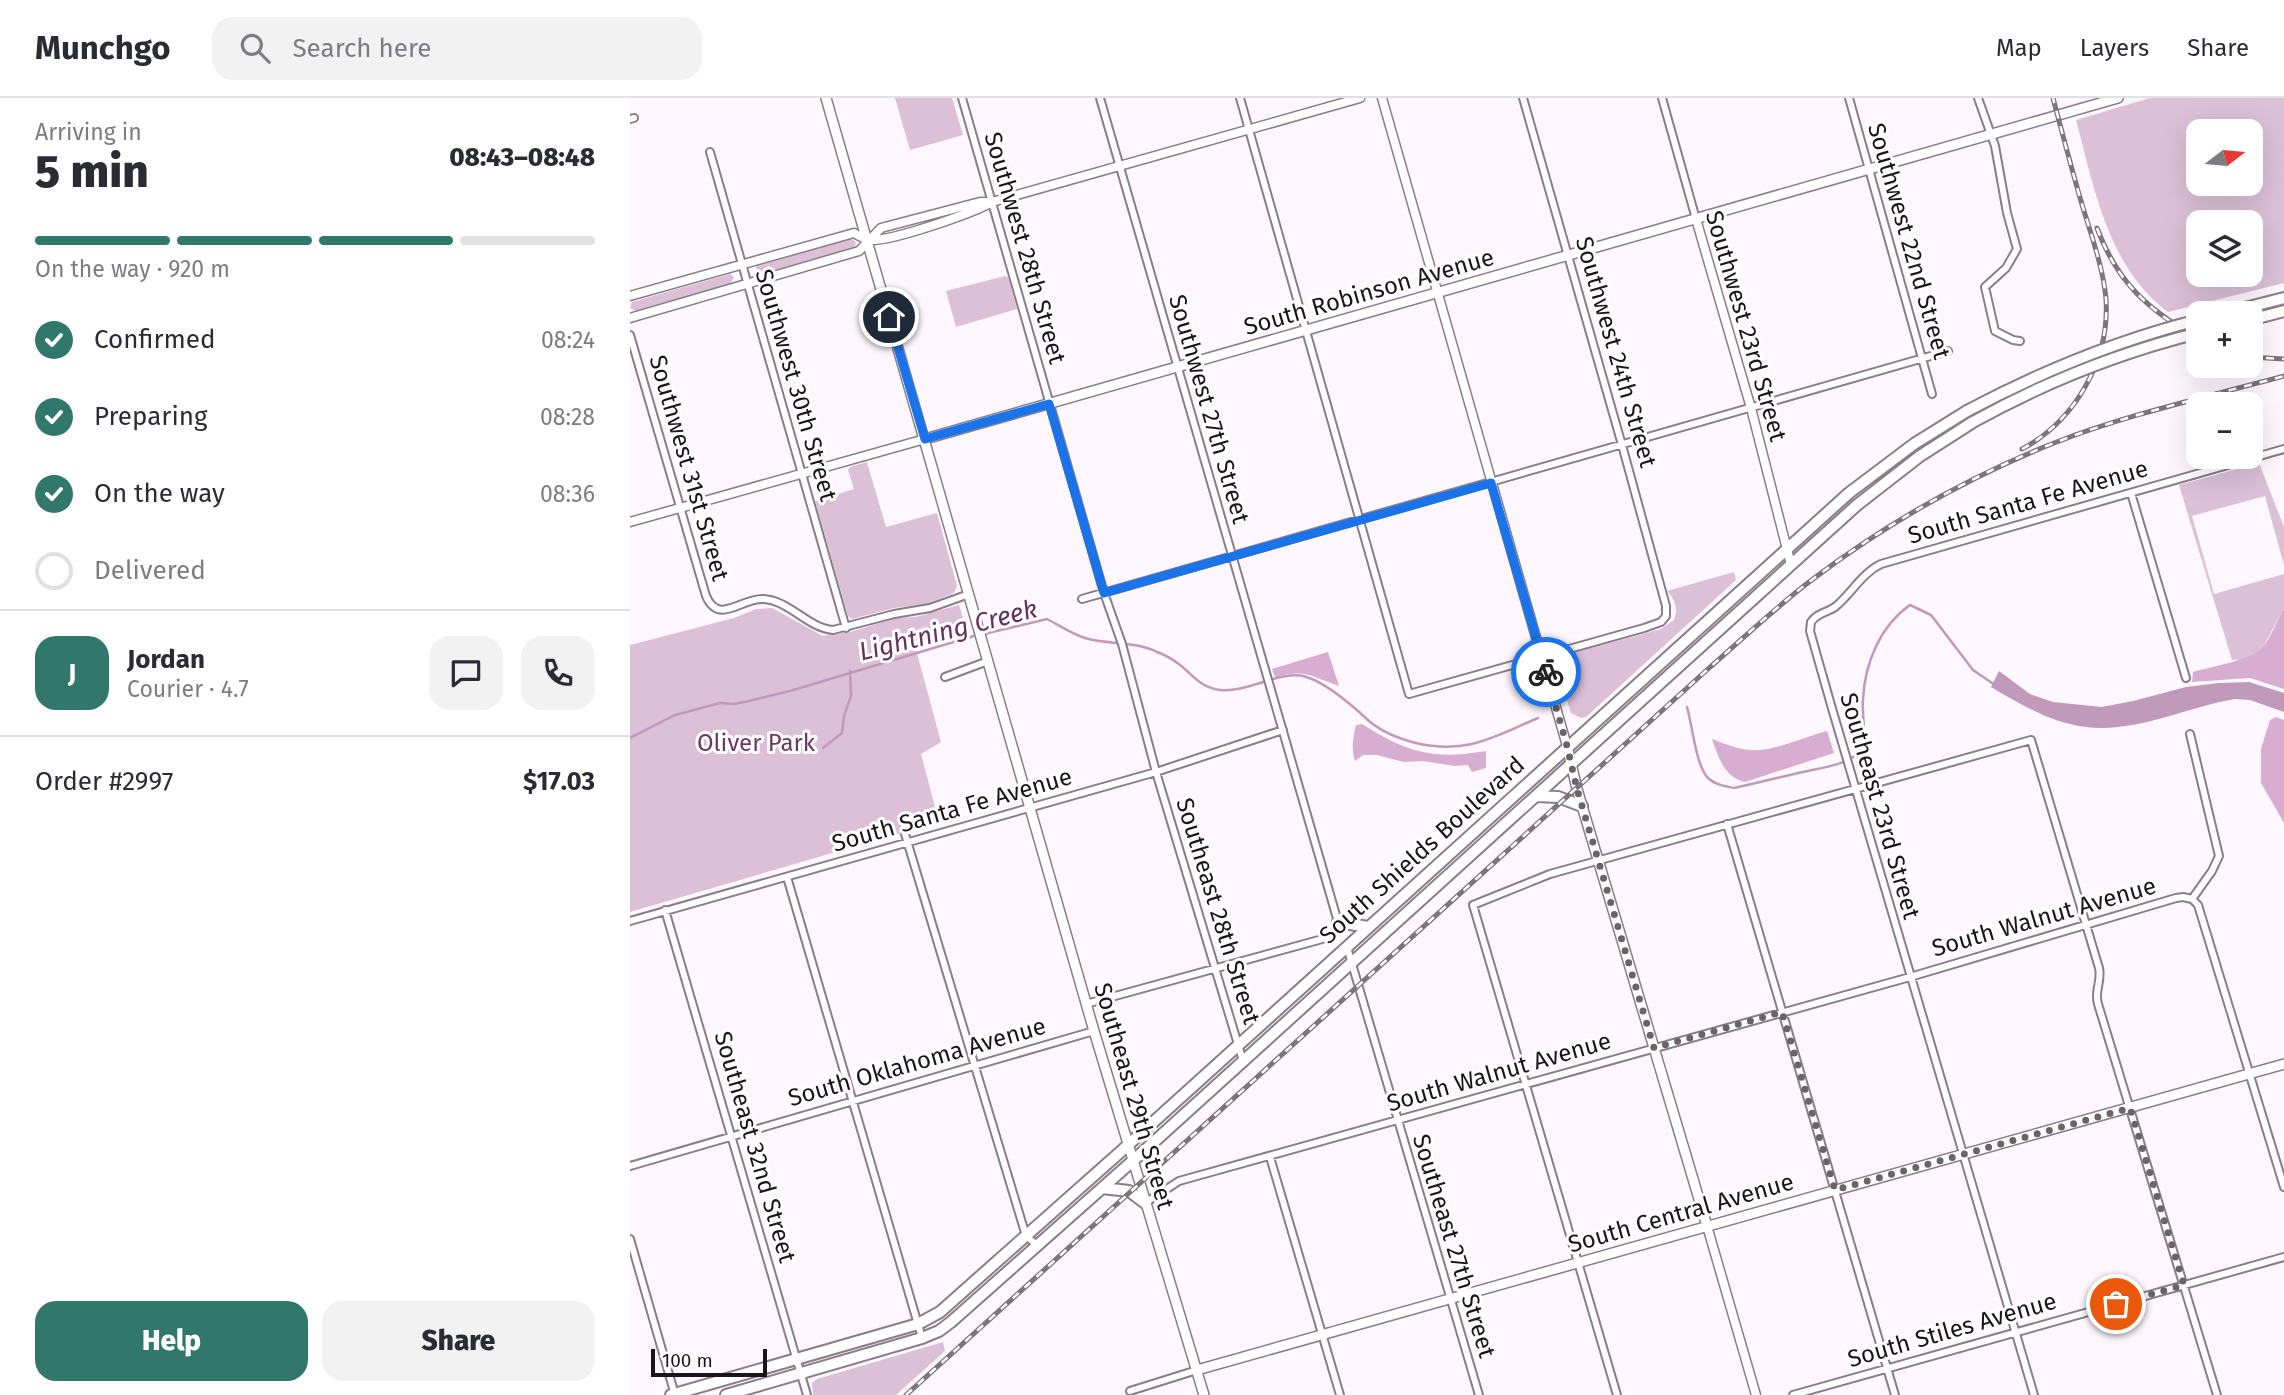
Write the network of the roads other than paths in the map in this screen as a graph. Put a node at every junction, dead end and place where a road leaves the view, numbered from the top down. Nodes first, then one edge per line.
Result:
1 (826, 98) edge
2 (962, 98) edge
3 (1100, 98) edge
4 (1240, 98) edge
5 (1360, 98) edge
6 (1382, 98) edge
7 (1524, 98) edge
8 (1662, 98) edge
9 (1849, 98) edge
10 (1978, 98) edge
11 (2118, 98) edge
12 (1248, 130) junction
13 (1990, 135) junction
14 (710, 152) dead end
15 (1120, 166) junction
16 (1869, 169) junction
17 (992, 202) junction
18 (1696, 219) junction
19 (867, 240) junction
20 (1568, 255) junction
21 (742, 264) junction
22 (747, 283) junction
23 (1437, 292) junction
24 (630, 296) edge
25 (2284, 298) edge
26 (2263, 303) edge
27 (2284, 311) edge
28 (2263, 317) edge
29 (630, 318) edge
30 (2186, 323) edge
31 (1305, 330) junction
32 (630, 335) edge
33 (2186, 336) edge
34 (2020, 341) dead end
35 (1948, 351) dead end
36 (1923, 359) junction
37 (1177, 368) junction
38 (1932, 394) dead end
39 (1049, 404) junction
40 (1751, 408) junction
41 (925, 439) junction
42 (1622, 444) junction
43 (2284, 449) edge
44 (802, 473) junction
45 (1491, 483) junction
46 (2131, 493) junction
47 (681, 507) junction
48 (1360, 520) junction
49 (630, 522) edge
50 (1787, 548) junction
51 (1231, 557) junction
52 (1791, 565) junction
53 (1104, 593) junction
54 (969, 594) junction
55 (1082, 599) dead end
56 (846, 628) junction
57 (1810, 631) joint
58 (987, 656) junction
59 (1541, 656) junction
60 (945, 677) dead end
61 (2186, 678) dead end
62 (1283, 730) junction
63 (2190, 734) dead end
64 (1567, 746) junction
65 (1570, 764) junction
66 (1156, 772) junction
67 (1856, 789) junction
68 (1536, 796) junction
69 (1582, 806) junction
70 (1030, 807) junction
71 (1727, 824) junction
72 (905, 834) dead end
73 (908, 842) junction
74 (1459, 845) junction
75 (1469, 856) junction
76 (1599, 860) junction
77 (787, 877) junction
78 (2192, 900) junction
79 (665, 910) junction
80 (630, 921) edge
81 (1338, 922) junction
82 (2086, 925) junction
83 (1368, 927) junction
84 (1346, 947) junction
85 (1351, 962) junction
86 (1214, 968) junction
87 (1910, 977) junction
88 (1086, 1004) junction
89 (1782, 1012) junction
90 (1094, 1031) junction
91 (1238, 1044) junction
92 (1654, 1048) junction
93 (1243, 1061) junction
94 (2284, 1064) edge
95 (974, 1065) junction
96 (2249, 1074) junction
97 (1526, 1084) junction
98 (853, 1100) junction
99 (2130, 1108) junction
100 (1397, 1120) junction
101 (732, 1135) junction
102 (1128, 1145) junction
103 (1962, 1154) junction
104 (1270, 1157) junction
105 (1132, 1161) junction
106 (630, 1166) edge
107 (2284, 1187) edge
108 (1101, 1188) junction
109 (1835, 1190) junction
110 (1145, 1203) junction
111 (1706, 1227) junction
112 (1026, 1236) junction
113 (630, 1238) edge
114 (1037, 1245) junction
115 (2284, 1257) edge
116 (1578, 1262) junction
117 (2184, 1285) junction
118 (1450, 1298) junction
119 (918, 1324) junction
120 (2015, 1333) junction
121 (1322, 1334) junction
122 (922, 1338) junction
123 (796, 1359) junction
124 (1887, 1368) junction
125 (1197, 1370) junction
126 (801, 1373) junction
127 (1130, 1391) dead end
128 (674, 1395) edge
129 (726, 1395) edge
130 (807, 1395) edge
131 (1204, 1395) edge
132 (1340, 1395) edge
133 (1479, 1395) edge
134 (1617, 1395) edge
135 (1756, 1395) edge
136 (1793, 1395) edge
137 (1895, 1395) edge
138 (2034, 1395) edge
139 (2217, 1395) edge

1 - 19 main road, Southeast 29th Street
2 - 17 street, Southwest 28th Street
3 - 15 street, Southwest 27th Street
4 - 12 street
5 - 12 street
6 - 23 street
7 - 20 street, Southwest 24th Street
8 - 18 street, Southwest 23rd Street
9 - 16 street, Southwest 22nd Street
10 - 13 street
11 - 13 main road, South Robinson Avenue
12 - 15 street
12 - 31 street
13 - 16 main road, South Robinson Avenue
13 - 34 street
14 - 21 street, Southwest 30th Street
15 - 17 street
15 - 37 street, Southwest 27th Street
16 - 18 main road, South Robinson Avenue
16 - 36 street, Southwest 22nd Street
17 - 19 street
17 - 39 street, Southwest 28th Street
18 - 20 main road, South Robinson Avenue
18 - 40 street, Southwest 23rd Street
19 - 21 street
19 - 22 street
19 - 41 main road, Southeast 29th Street
20 - 23 main road, South Robinson Avenue
20 - 42 street, Southwest 24th Street
21 - 22 street, Southwest 30th Street
21 - 24 street
22 - 29 street
22 - 44 street, Southwest 30th Street
23 - 31 main road, South Robinson Avenue
23 - 45 street
25 - 26 main road
27 - 28 main road
30 - 50 main road, South Shields Boulevard, bridge
31 - 37 main road, South Robinson Avenue
31 - 48 street
32 - 47 street, Southwest 31st Street
33 - 52 main road, South Shields Boulevard, bridge
35 - 36 street
36 - 38 street, Southwest 22nd Street
36 - 40 street
37 - 39 main road, South Robinson Avenue
37 - 51 street, Southwest 27th Street
39 - 41 main road, South Robinson Avenue
39 - 53 street, Southwest 28th Street
40 - 42 street
40 - 50 street, Southwest 23rd Street
41 - 44 street, South Robinson Avenue
41 - 54 main road, Southeast 29th Street
42 - 45 street
42 - 59 street, Southwest 24th Street
43 - 46 street, South Santa Fe Avenue
44 - 47 street, South Robinson Avenue
44 - 56 street, Southwest 30th Street
45 - 48 street
45 - 59 street
46 - 57 street, South Santa Fe Avenue
46 - 61 street
47 - 49 street, South Robinson Avenue
47 - 56 street, Southwest 31st Street
48 - 51 street
48 - 59 street
50 - 52 street, Southwest 23rd Street
50 - 64 main road, South Shields Boulevard
51 - 53 street
51 - 62 street, Southwest 27th Street
52 - 65 main road, South Shields Boulevard
53 - 55 street
53 - 66 street, Southwest 28th Street
54 - 56 street
54 - 58 main road, Southeast 29th Street
57 - 67 street, Southeast 23rd Street
58 - 60 street
58 - 70 main road, Southeast 29th Street
59 - 64 street
62 - 66 street, South Santa Fe Avenue
62 - 81 street
63 - 78 street
64 - 65 main road
64 - 74 main road, South Shields Boulevard
65 - 68 main road, South Shields Boulevard
65 - 69 main road
66 - 70 street, South Santa Fe Avenue
66 - 86 street, Southeast 28th Street
67 - 71 street
67 - 82 street
67 - 87 street, Southeast 23rd Street
68 - 69 main road
68 - 75 main road, South Shields Boulevard
69 - 76 main road
70 - 73 street, South Santa Fe Avenue
70 - 88 main road, Southeast 29th Street
71 - 76 street
71 - 89 street
72 - 73 street
73 - 77 street, South Santa Fe Avenue
73 - 95 street
74 - 75 main road
74 - 83 main road, South Shields Boulevard
75 - 85 main road, South Shields Boulevard
76 - 92 main road
76 - 97 street
77 - 79 street, South Santa Fe Avenue
77 - 98 street
78 - 82 street, South Walnut Avenue
78 - 96 street
79 - 80 street, South Santa Fe Avenue
79 - 101 street, Southeast 32nd Street
81 - 83 main road
81 - 86 street
82 - 87 street, South Walnut Avenue
82 - 99 street
83 - 84 main road, South Shields Boulevard
84 - 85 street, Southeast 27th Street
84 - 91 main road, South Shields Boulevard
85 - 93 main road, South Shields Boulevard
85 - 100 street, Southeast 27th Street
86 - 88 street
86 - 91 street, Southeast 28th Street
87 - 89 street, South Walnut Avenue
87 - 103 street, Southeast 23rd Street
88 - 90 main road, Southeast 29th Street
89 - 92 street, South Walnut Avenue
89 - 109 street
90 - 95 street, South Oklahoma Avenue
90 - 102 main road, Southeast 29th Street
91 - 93 street, Southeast 28th Street
91 - 102 main road, South Shields Boulevard
92 - 97 street, South Walnut Avenue
92 - 111 main road
93 - 105 main road, South Shields Boulevard
94 - 96 main road, South Central Avenue
95 - 98 street, South Oklahoma Avenue
95 - 112 street
96 - 99 main road, South Central Avenue
96 - 107 street
97 - 100 street, South Walnut Avenue
97 - 116 street
98 - 101 street, South Oklahoma Avenue
98 - 119 street
99 - 103 main road, South Central Avenue
99 - 117 street
100 - 104 street, South Walnut Avenue
100 - 118 street, Southeast 27th Street
101 - 106 street, South Oklahoma Avenue
101 - 123 street, Southeast 32nd Street
102 - 105 main road, Southeast 29th Street
102 - 112 main road, South Shields Boulevard
103 - 109 main road, South Central Avenue
103 - 120 street, Southeast 23rd Street
104 - 110 street, South Walnut Avenue
104 - 121 street
105 - 108 main road, South Shields Boulevard
105 - 110 main road, Southeast 29th Street
108 - 110 main road
108 - 114 main road, South Shields Boulevard
109 - 111 main road, South Central Avenue
109 - 124 street
110 - 125 main road, Southeast 29th Street
111 - 116 main road, South Central Avenue
111 - 135 street
112 - 114 street
112 - 119 main road, South Shields Boulevard
113 - 128 street
114 - 122 main road, South Shields Boulevard
115 - 117 street, South Stiles Avenue
116 - 118 main road, South Central Avenue
116 - 134 street
117 - 120 street, South Stiles Avenue
117 - 139 street
118 - 121 main road, South Central Avenue
118 - 133 street, Southeast 27th Street
119 - 122 street
119 - 123 main road, South Shields Boulevard
120 - 124 street, South Stiles Avenue
120 - 138 street, Southeast 23rd Street
121 - 125 main road, South Central Avenue
121 - 132 street
122 - 126 main road, South Shields Boulevard
123 - 126 street, Southeast 32nd Street
123 - 128 main road, South Shields Boulevard
124 - 136 street, South Stiles Avenue
124 - 137 street
125 - 127 street, South Central Avenue
125 - 131 main road, Southeast 29th Street
126 - 129 main road, South Shields Boulevard
126 - 130 street, Southeast 32nd Street

